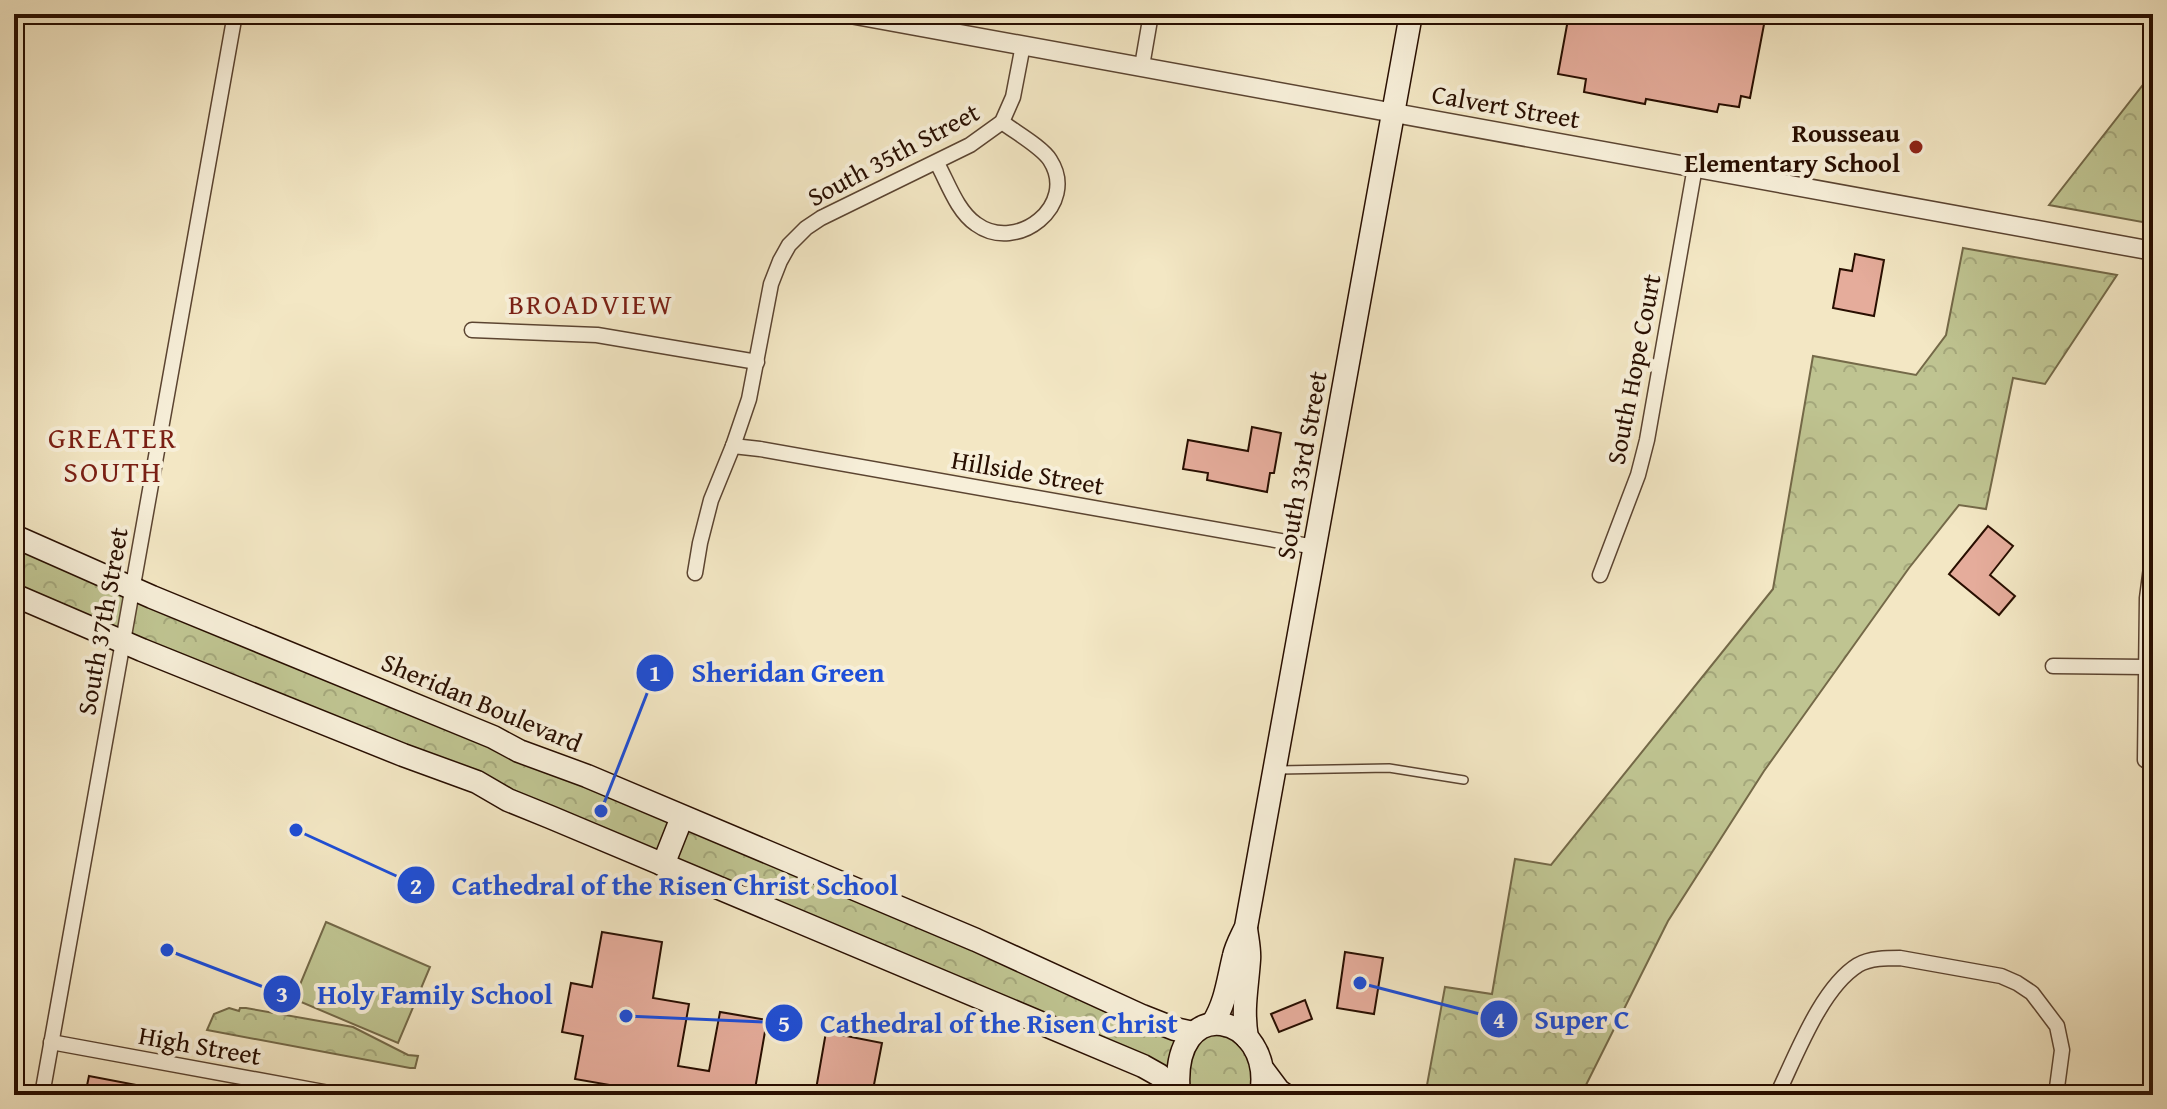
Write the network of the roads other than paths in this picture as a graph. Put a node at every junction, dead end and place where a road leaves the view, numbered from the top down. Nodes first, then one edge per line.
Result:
1 (235, 14) edge
2 (850, 14) edge
3 (1151, 14) edge
4 (1411, 14) edge
5 (1023, 45) junction
6 (1142, 66) junction
7 (1393, 111) junction
8 (1002, 122) junction
9 (937, 163) junction
10 (1695, 167) junction
11 (2153, 251) edge
12 (472, 330) dead end
13 (757, 362) junction
14 (733, 446) junction
15 (14, 536) edge
16 (1315, 547) junction
17 (2153, 552) edge
18 (695, 573) dead end
19 (1600, 575) dead end
20 (133, 588) junction
21 (14, 595) edge
22 (122, 641) junction
23 (2053, 666) dead end
24 (2146, 667) junction
25 (2145, 760) dead end
26 (1273, 770) junction
27 (1464, 780) dead end
28 (682, 817) junction
29 (663, 865) junction
30 (1246, 927) junction
31 (1203, 1028) junction
32 (1247, 1038) junction
33 (51, 1042) junction
34 (1264, 1071) junction
35 (1179, 1094) edge
36 (42, 1095) edge
37 (340, 1095) edge
38 (1261, 1095) edge
39 (1285, 1095) edge
40 (1777, 1095) edge
41 (2056, 1095) edge

1 - 20 street, South 37th Street
2 - 5 street, Calvert Street
3 - 6 street
4 - 7 main road, South 33rd Street
5 - 6 street, Calvert Street
5 - 8 street, South 35th Street
6 - 7 street, Calvert Street
7 - 10 street, Calvert Street
7 - 16 main road, South 33rd Street
8 - 9 street, South 35th Street
8 - 9 street
9 - 13 street, South 35th Street
10 - 11 street, Calvert Street
10 - 19 street, South Hope Court
12 - 13 street
13 - 14 street, South 35th Street
14 - 16 street, Hillside Street
14 - 18 street, South 35th Street
15 - 20 main road, Sheridan Boulevard
16 - 26 main road, South 33rd Street
17 - 24 street
20 - 22 street, South 37th Street
20 - 28 main road, Sheridan Boulevard
21 - 22 main road
22 - 29 main road
22 - 33 street, South 37th Street
23 - 24 street
24 - 25 street
26 - 27 lane
26 - 30 main road, South 33rd Street
28 - 29 main road
28 - 31 main road, Sheridan Boulevard
29 - 35 main road
30 - 31 main road, South 33rd Street
30 - 32 main road, South 33rd Street
31 - 32 main road, Sheridan Boulevard
31 - 35 main road, South 33rd Street
32 - 34 main road
33 - 36 street, South 37th Street
33 - 37 street, High Street
34 - 38 main road
34 - 39 main road
40 - 41 street

